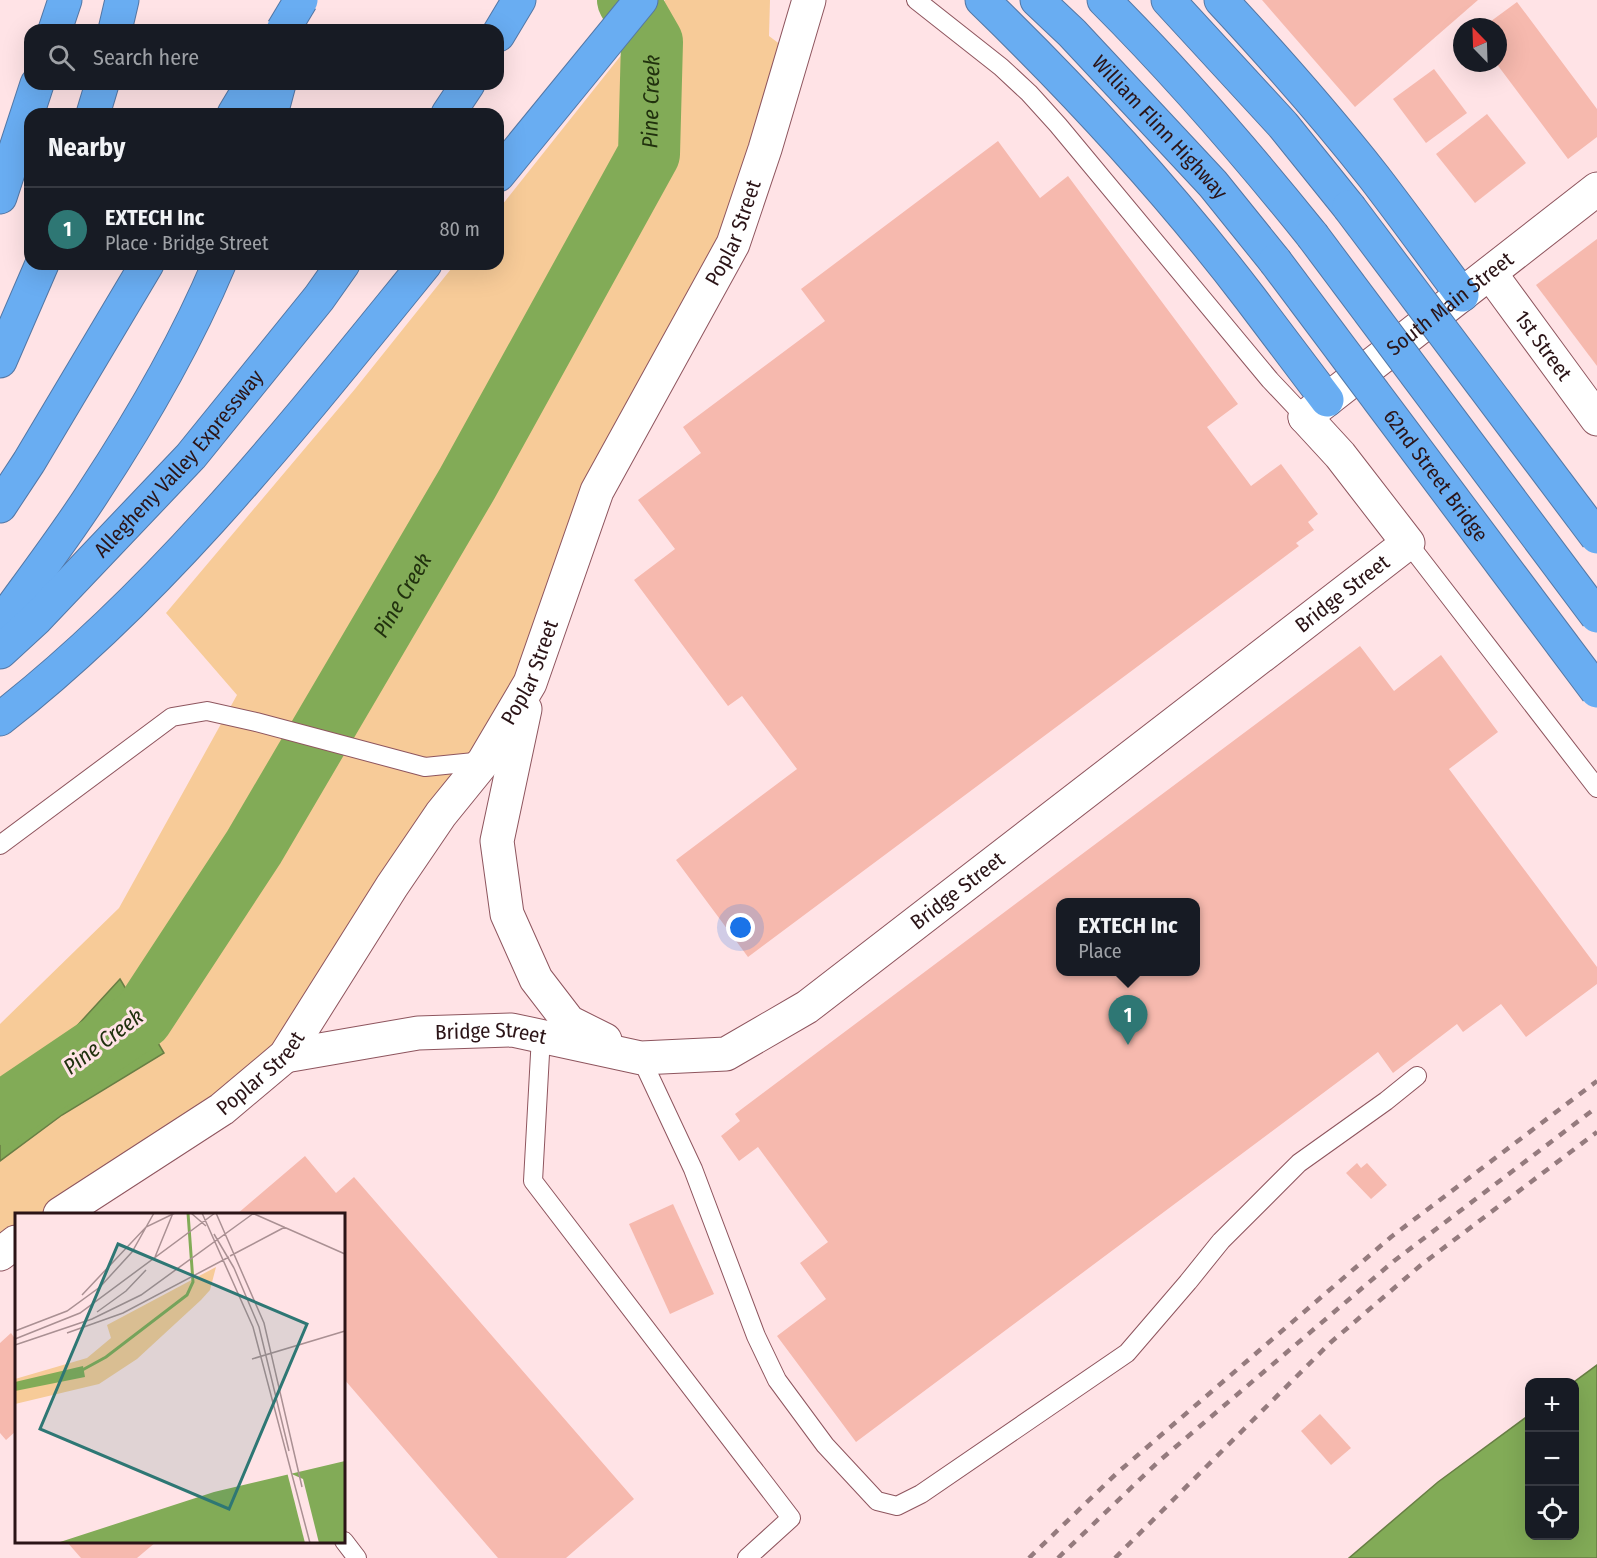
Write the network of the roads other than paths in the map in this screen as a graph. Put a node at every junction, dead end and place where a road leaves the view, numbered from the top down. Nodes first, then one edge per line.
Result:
1 (65, 0) edge
2 (122, 0) edge
3 (299, 0) edge
4 (519, 0) edge
5 (641, 0) edge
6 (809, 0) edge
7 (916, 0) edge
8 (982, 0) edge
9 (1037, 0) edge
10 (1104, 0) edge
11 (1168, 0) edge
12 (1221, 0) edge
13 (57, 24) edge
14 (116, 24) edge
15 (286, 24) edge
16 (293, 24) edge
17 (504, 26) edge
18 (36, 90) edge
19 (100, 90) edge
20 (248, 90) edge
21 (277, 90) edge
22 (464, 90) edge
23 (30, 108) edge
24 (95, 108) edge
25 (238, 108) edge
26 (273, 108) edge
27 (452, 108) edge
28 (24, 125) edge
29 (504, 168) edge
30 (1597, 189) edge
31 (0, 196) edge
32 (1275, 261) joint
33 (39, 270) edge
34 (143, 270) edge
35 (216, 270) edge
36 (339, 270) edge
37 (420, 270) edge
38 (1490, 273) junction
39 (1462, 295) junction
40 (0, 362) edge
41 (1316, 409) junction
42 (1597, 419) edge
43 (0, 506) edge
44 (1597, 537) edge
45 (1408, 543) junction
46 (1597, 616) edge
47 (0, 624) edge
48 (0, 652) edge
49 (530, 683) junction
50 (1597, 691) edge
51 (0, 719) edge
52 (484, 761) junction
53 (1597, 788) edge
54 (0, 845) edge
55 (541, 1036) junction
56 (285, 1056) junction
57 (641, 1058) junction
58 (1417, 1076) dead end
59 (68, 1213) edge
60 (15, 1243) edge
61 (0, 1254) edge
62 (345, 1542) edge
63 (357, 1558) edge
64 (747, 1558) edge

1 - 13 highway
2 - 14 highway
3 - 15 highway, bridge
3 - 16 highway
4 - 17 highway
5 - 29 highway
6 - 49 street, Poplar Street
7 - 41 lane
8 - 41 highway
9 - 32 highway, William Flinn Highway
10 - 46 highway, bridge
11 - 44 highway, bridge
12 - 39 highway
18 - 23 highway
19 - 24 highway
20 - 25 highway
21 - 26 highway
22 - 27 highway
28 - 31 highway
30 - 38 street, South Main Street
32 - 50 highway, 62nd Street Bridge, bridge
33 - 40 highway
34 - 43 highway
35 - 47 highway
36 - 48 highway, Allegheny Valley Expressway
37 - 51 highway
38 - 39 street, South Main Street
38 - 42 street, 1st Street
39 - 41 street, South Main Street
41 - 45 street, Bridge Street
45 - 53 lane
45 - 57 street, Bridge Street
49 - 52 street, Poplar Street
49 - 57 street
52 - 54 lane
52 - 56 street, Poplar Street
55 - 56 street, Bridge Street
55 - 57 street, Bridge Street
55 - 64 lane
56 - 59 street, Poplar Street
57 - 58 lane
60 - 61 street
62 - 63 lane

